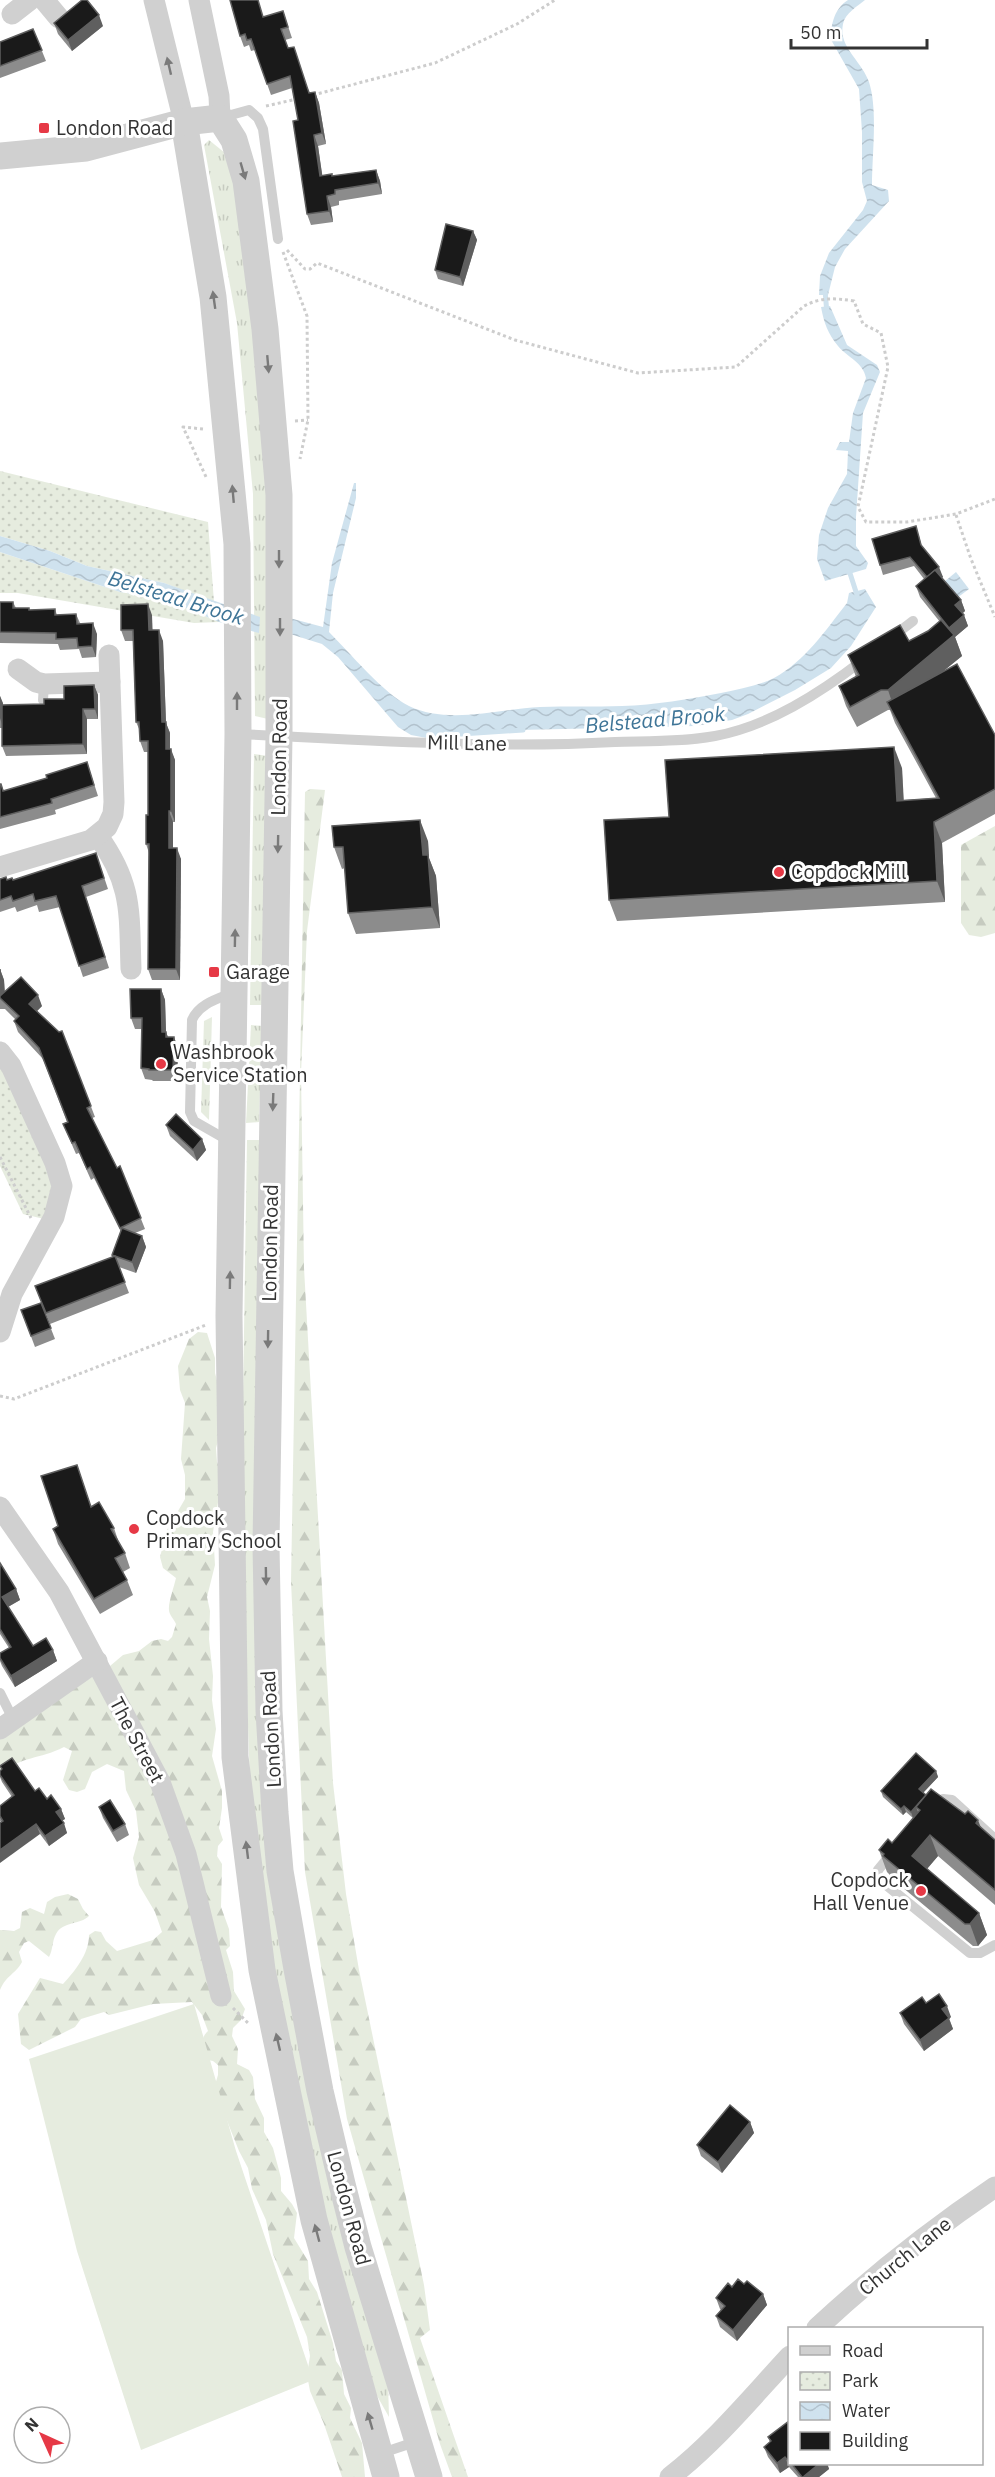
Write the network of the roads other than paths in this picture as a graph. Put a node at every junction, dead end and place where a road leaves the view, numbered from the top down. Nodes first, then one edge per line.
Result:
1 (30, 0) edge
2 (44, 0) edge
3 (154, 0) edge
4 (199, 0) edge
5 (6, 18) edge
6 (59, 18) edge
7 (220, 118) junction
8 (184, 122) junction
9 (0, 156) edge
10 (278, 239) road end
11 (913, 621) dead end
12 (887, 641) edge
13 (109, 655) dead end
14 (870, 655) edge
15 (18, 669) dead end
16 (110, 682) junction
17 (238, 734) junction
18 (279, 736) junction
19 (98, 836) junction
20 (0, 867) edge
21 (131, 969) dead end
22 (234, 992) junction
23 (0, 1052) edge
24 (231, 1142) junction
25 (0, 1332) edge
26 (0, 1507) edge
27 (97, 1661) junction
28 (0, 1693) edge
29 (7, 1725) edge
30 (930, 1810) edge
31 (995, 1839) edge
32 (900, 1844) edge
33 (995, 1945) edge
34 (221, 1996) dead end
35 (995, 2187) edge
36 (818, 2327) edge
37 (788, 2357) edge
38 (418, 2442) junction
39 (382, 2465) edge
40 (429, 2477) edge
41 (670, 2477) edge

1 - 5 street
2 - 6 street
8 -> 3 street, London Road
4 - 7 street, London Road
7 - 8 street
7 - 10 lane
7 -> 18 street, London Road
8 - 9 street
17 -> 8 street, London Road
11 - 12 lane
13 - 16 street
14 - 18 lane, Mill Lane
15 - 16 street
16 - 19 street
17 - 18 lane, Mill Lane
22 -> 17 street, London Road
18 -> 38 street, London Road
19 - 20 street
19 - 21 street
22 - 24 street, London Road
22 - 24 lane
23 - 25 street
39 -> 24 street, London Road
26 - 27 street, The Street
27 - 29 street
27 - 34 street, The Street
28 - 29 lane
30 - 31 lane
32 - 33 lane
35 - 36 street, Church Lane
37 - 41 street
38 - 39 lane
38 - 40 street, London Road

